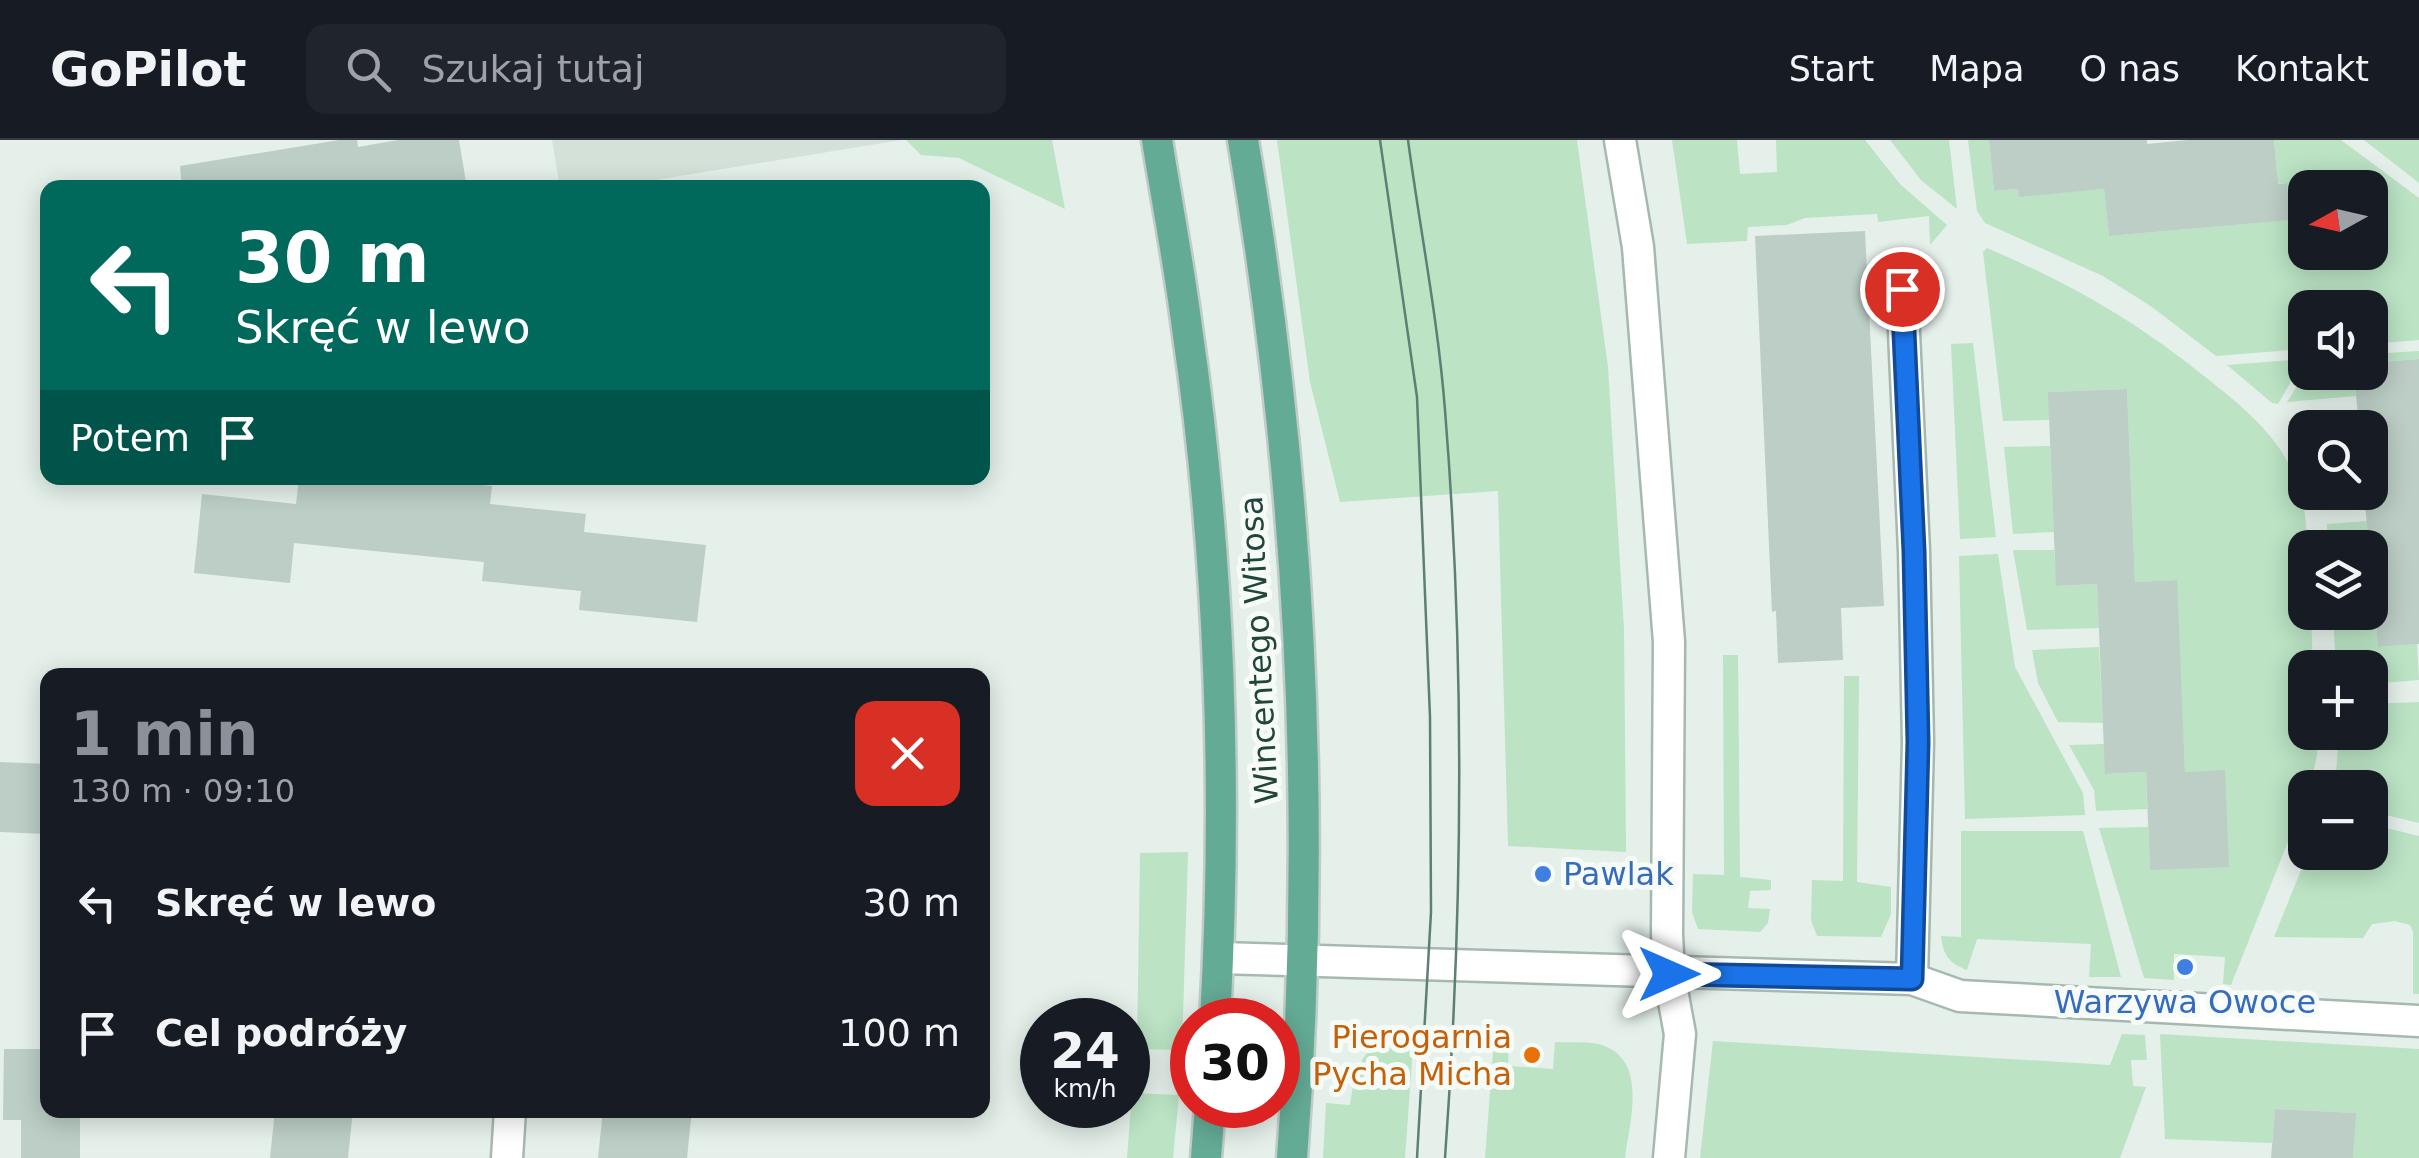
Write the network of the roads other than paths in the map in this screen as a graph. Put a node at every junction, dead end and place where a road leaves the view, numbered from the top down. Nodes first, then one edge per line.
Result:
1 (1157, 140) edge
2 (1243, 140) edge
3 (1620, 140) edge
4 (1902, 289) dead end
5 (1219, 958) junction
6 (1303, 961) junction
7 (1669, 974) junction
8 (1912, 979) junction
9 (1216, 998) edge
10 (2419, 1020) edge
11 (510, 1118) edge
12 (1208, 1128) edge
13 (507, 1158) edge
14 (1206, 1158) edge
15 (1292, 1158) edge
16 (1669, 1158) edge

1 - 5 main road, Wincentego Witosa
2 - 6 main road, Wincentego Witosa
3 - 7 street
4 - 8 street
5 - 6 street
5 - 9 main road, Wincentego Witosa
6 - 7 street
6 - 15 main road, Wincentego Witosa
7 - 8 street
7 - 16 street
8 - 10 street
11 - 13 street
12 - 14 main road

